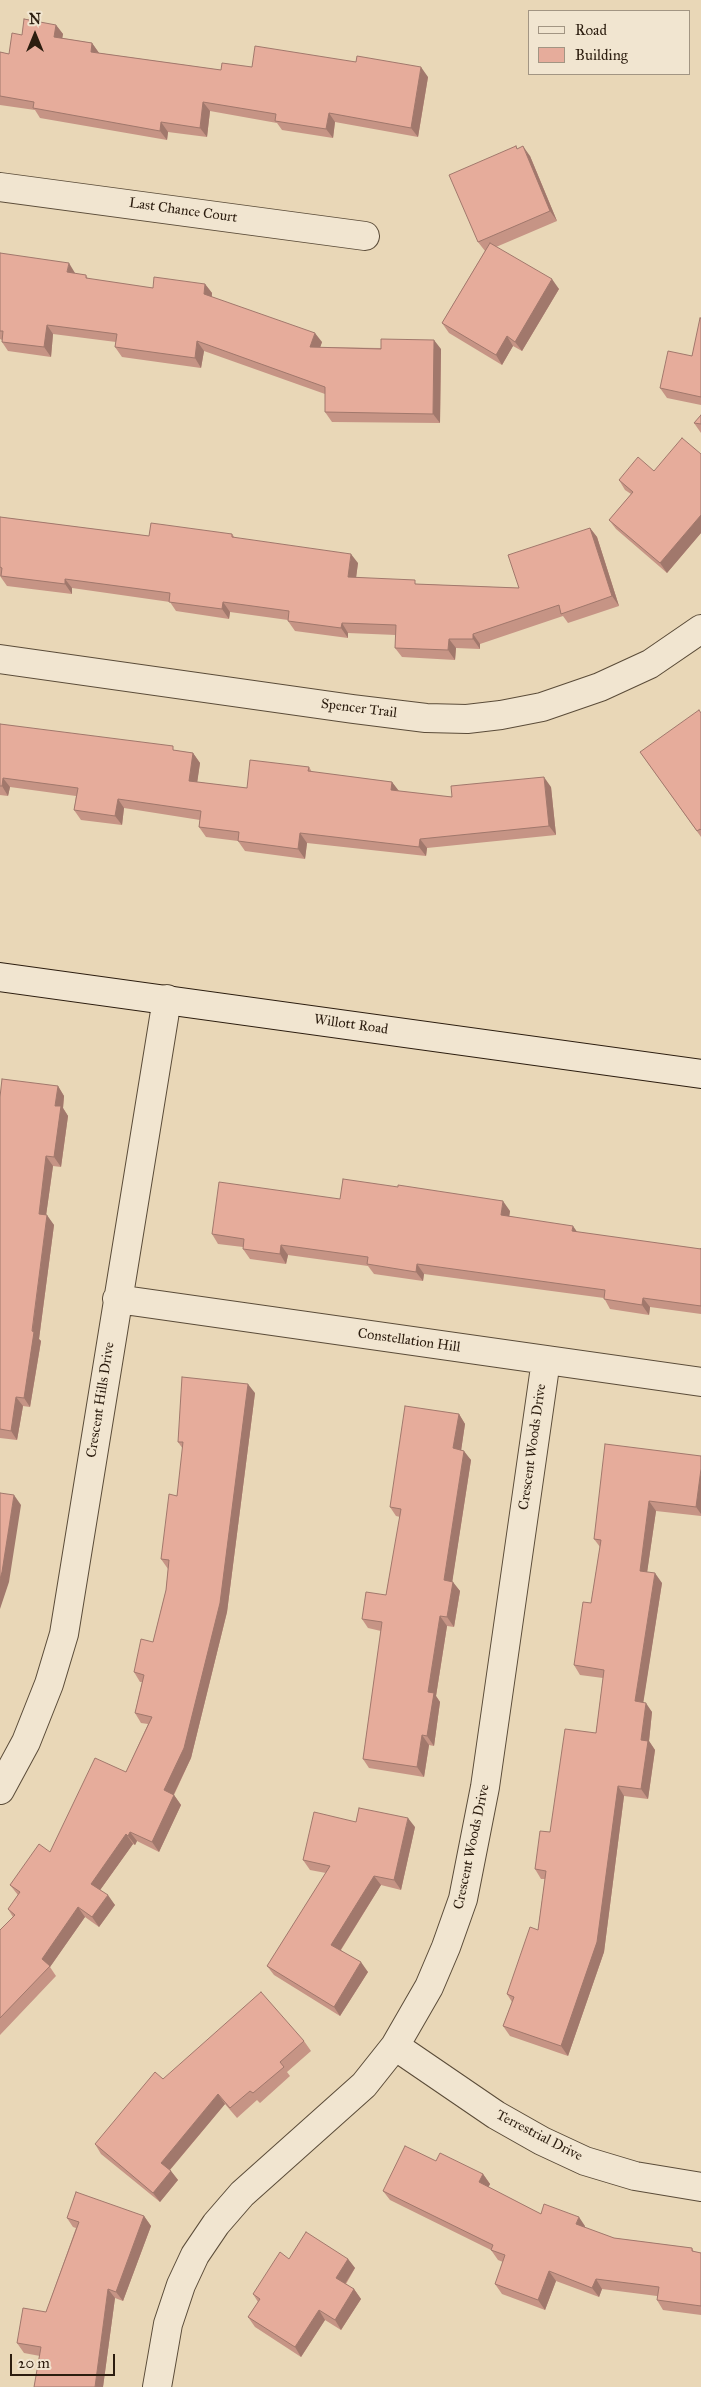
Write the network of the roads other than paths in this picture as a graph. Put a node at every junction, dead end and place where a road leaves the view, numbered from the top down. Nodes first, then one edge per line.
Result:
1 (0, 186) edge
2 (365, 236) dead end
3 (701, 629) edge
4 (0, 659) edge
5 (0, 977) edge
6 (167, 1000) junction
7 (701, 1074) edge
8 (118, 1299) junction
9 (546, 1360) junction
10 (701, 1382) edge
11 (0, 1790) edge
12 (395, 2046) junction
13 (701, 2187) edge
14 (157, 2387) edge

1 - 2 street, Last Chance Court
3 - 4 street, Spencer Trail
5 - 6 street, Willott Road
6 - 7 street, Willott Road
6 - 8 street, Crescent Hills Drive
8 - 9 street, Constellation Hill
8 - 11 street, Crescent Hills Drive
9 - 10 street, Constellation Hill
9 - 12 street, Crescent Woods Drive
12 - 13 street, Terrestrial Drive
12 - 14 street, Crescent Woods Drive

